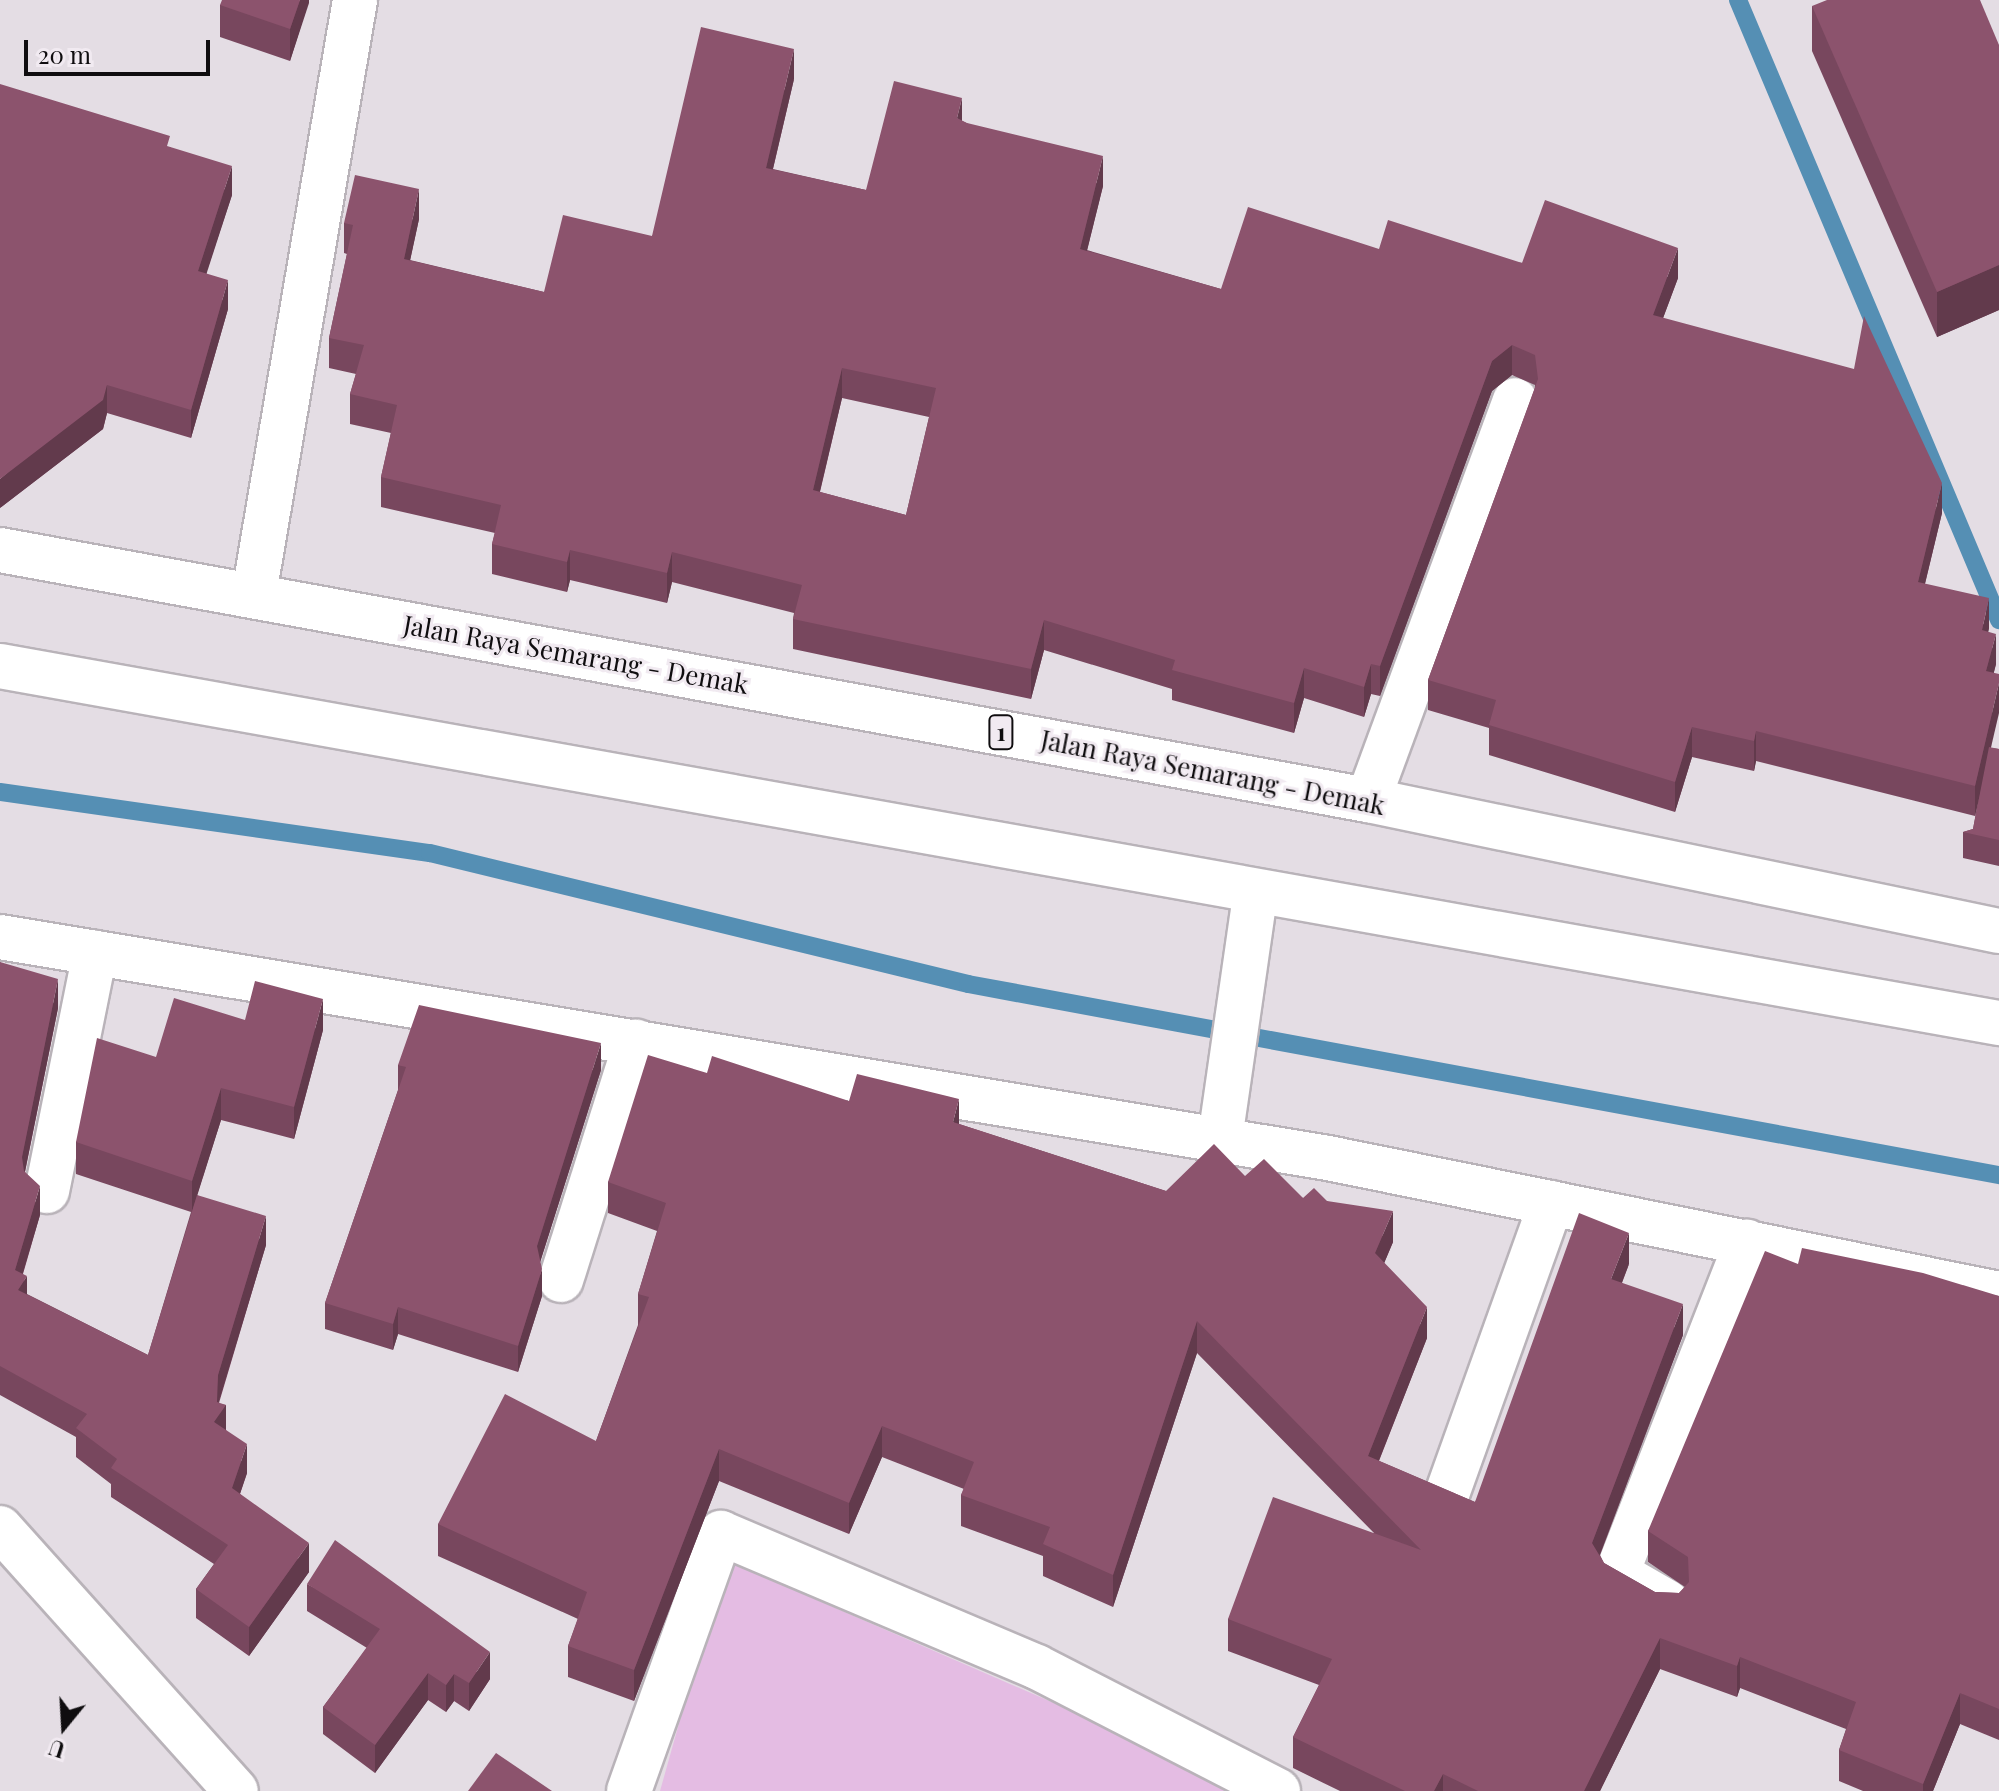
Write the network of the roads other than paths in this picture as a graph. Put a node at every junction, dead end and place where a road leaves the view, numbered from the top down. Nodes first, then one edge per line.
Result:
1 (355, 0) edge
2 (1515, 400) dead end
3 (0, 550) edge
4 (254, 594) junction
5 (0, 666) edge
6 (1368, 800) junction
7 (1255, 895) junction
8 (1999, 931) edge
9 (0, 937) edge
10 (95, 953) junction
11 (1999, 1023) edge
12 (636, 1042) junction
13 (1220, 1127) junction
14 (47, 1191) dead end
15 (1551, 1203) junction
16 (1747, 1242) junction
17 (561, 1280) dead end
18 (1999, 1294) edge
19 (1447, 1494) edge
20 (0, 1528) edge
21 (1667, 1602) edge
22 (236, 1791) edge
23 (629, 1791) edge
24 (1278, 1791) edge

1 - 4 main road
2 - 6 main road
3 - 4 main road, Jalan Raya Semarang - Demak / 1
4 - 6 main road, Jalan Raya Semarang - Demak / 1
5 - 7 main road
6 - 8 main road, Jalan Raya Semarang - Demak / 1
7 - 11 main road
7 - 13 main road
9 - 10 main road
10 - 12 main road
10 - 14 main road
12 - 13 main road
12 - 17 main road
13 - 15 main road
15 - 16 main road
15 - 19 main road
16 - 18 main road
16 - 21 main road
20 - 22 main road
23 - 24 main road

